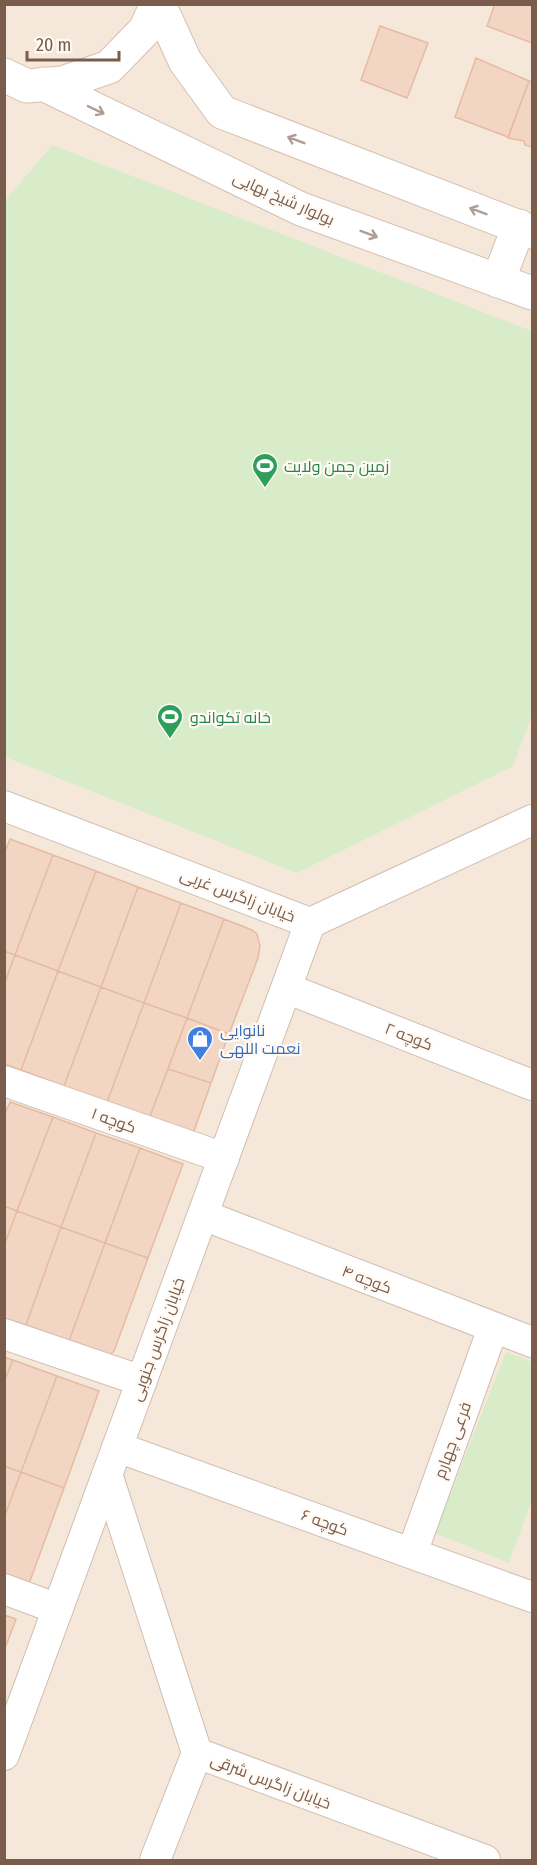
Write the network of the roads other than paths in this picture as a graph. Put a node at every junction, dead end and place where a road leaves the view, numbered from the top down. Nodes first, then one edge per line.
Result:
1 (158, 4) edge
2 (17, 84) edge
3 (526, 229) edge
4 (498, 281) junction
5 (532, 294) edge
6 (4, 806) edge
7 (532, 820) edge
8 (310, 923) junction
9 (286, 988) junction
10 (4, 1081) edge
11 (532, 1085) edge
12 (224, 1158) junction
13 (202, 1215) junction
14 (493, 1328) junction
15 (4, 1334) edge
16 (532, 1342) edge
17 (142, 1382) junction
18 (117, 1447) junction
19 (107, 1474) junction
20 (412, 1553) junction
21 (4, 1589) edge
22 (532, 1597) edge
23 (58, 1609) junction
24 (197, 1753) junction
25 (4, 1755) edge
26 (155, 1860) edge
27 (485, 1860) edge

1 - 2 street
3 -> 1 street
2 -> 4 street, بولوار شیخ بهایی
3 - 4 street
4 - 5 street, بولوار شیخ بهایی
6 - 8 street, خیابان زاگرس غربی
7 - 8 street, خیابان زاگرس غربی
8 - 9 street, خیابان زاگرس جنوبی
9 - 11 street, کوچه ۲
9 - 12 street, خیابان زاگرس جنوبی
10 - 12 street, کوچه ۱
12 - 13 street, خیابان زاگرس جنوبی
13 - 14 street, کوچه ۴
13 - 17 street, خیابان زاگرس جنوبی
14 - 16 street, کوچه ۴
14 - 20 street, فرعی چهارم
15 - 17 street
17 - 18 street, خیابان زاگرس جنوبی
18 - 19 street, خیابان زاگرس جنوبی
18 - 20 street, کوچه ۶
19 - 23 street, خیابان زاگرس جنوبی
19 - 24 street, خیابان زاگرس شرقی
20 - 22 street, کوچه ۶
21 - 23 street
23 - 25 street, خیابان زاگرس جنوبی
24 - 26 street
24 - 27 street, خیابان زاگرس شرقی

